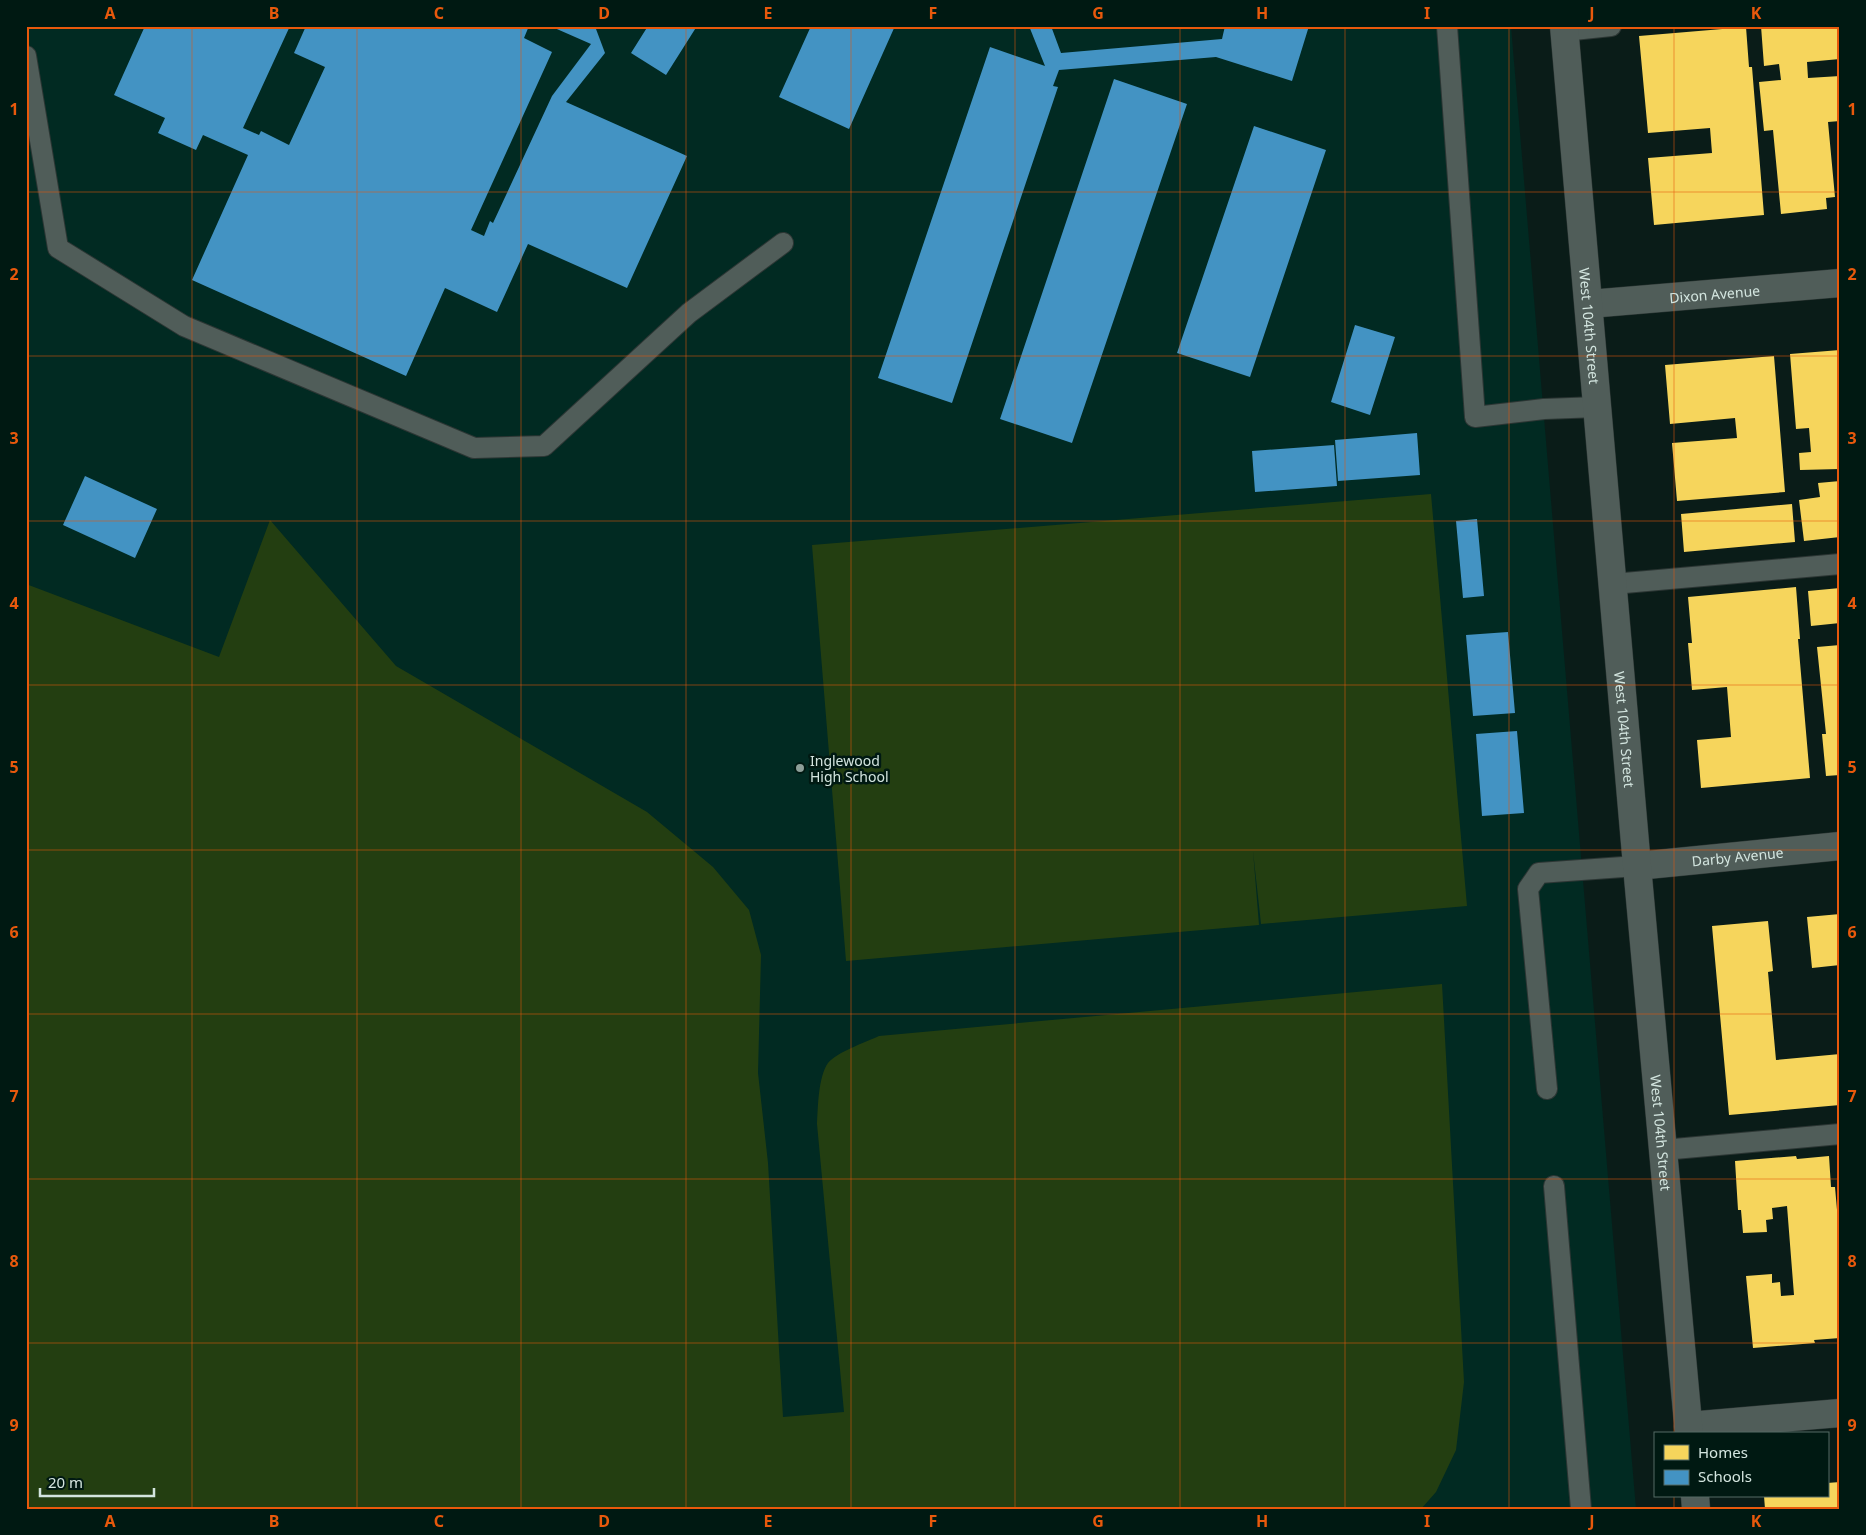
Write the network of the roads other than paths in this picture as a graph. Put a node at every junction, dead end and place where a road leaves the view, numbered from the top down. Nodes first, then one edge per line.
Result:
1 (1447, 26) edge
2 (1612, 26) edge
3 (1564, 29) edge
4 (26, 56) edge
5 (783, 243) dead end
6 (1840, 283) edge
7 (1589, 304) junction
8 (1598, 407) junction
9 (1840, 564) edge
10 (1613, 584) junction
11 (1840, 846) edge
12 (1637, 866) junction
13 (1547, 1089) dead end
14 (1840, 1134) edge
15 (1663, 1150) junction
16 (1554, 1186) dead end
17 (1840, 1413) edge
18 (1689, 1430) edge
19 (1581, 1509) edge

1 - 8 lane
2 - 3 lane
3 - 7 street, West 104th Street
4 - 5 lane
6 - 7 street, Dixon Avenue
7 - 8 street, West 104th Street
8 - 10 street, West 104th Street
9 - 10 lane
10 - 12 street, West 104th Street
11 - 12 street, Darby Avenue
12 - 13 lane
12 - 15 street, West 104th Street
14 - 15 lane
15 - 18 street, West 104th Street
16 - 19 lane
17 - 18 street

